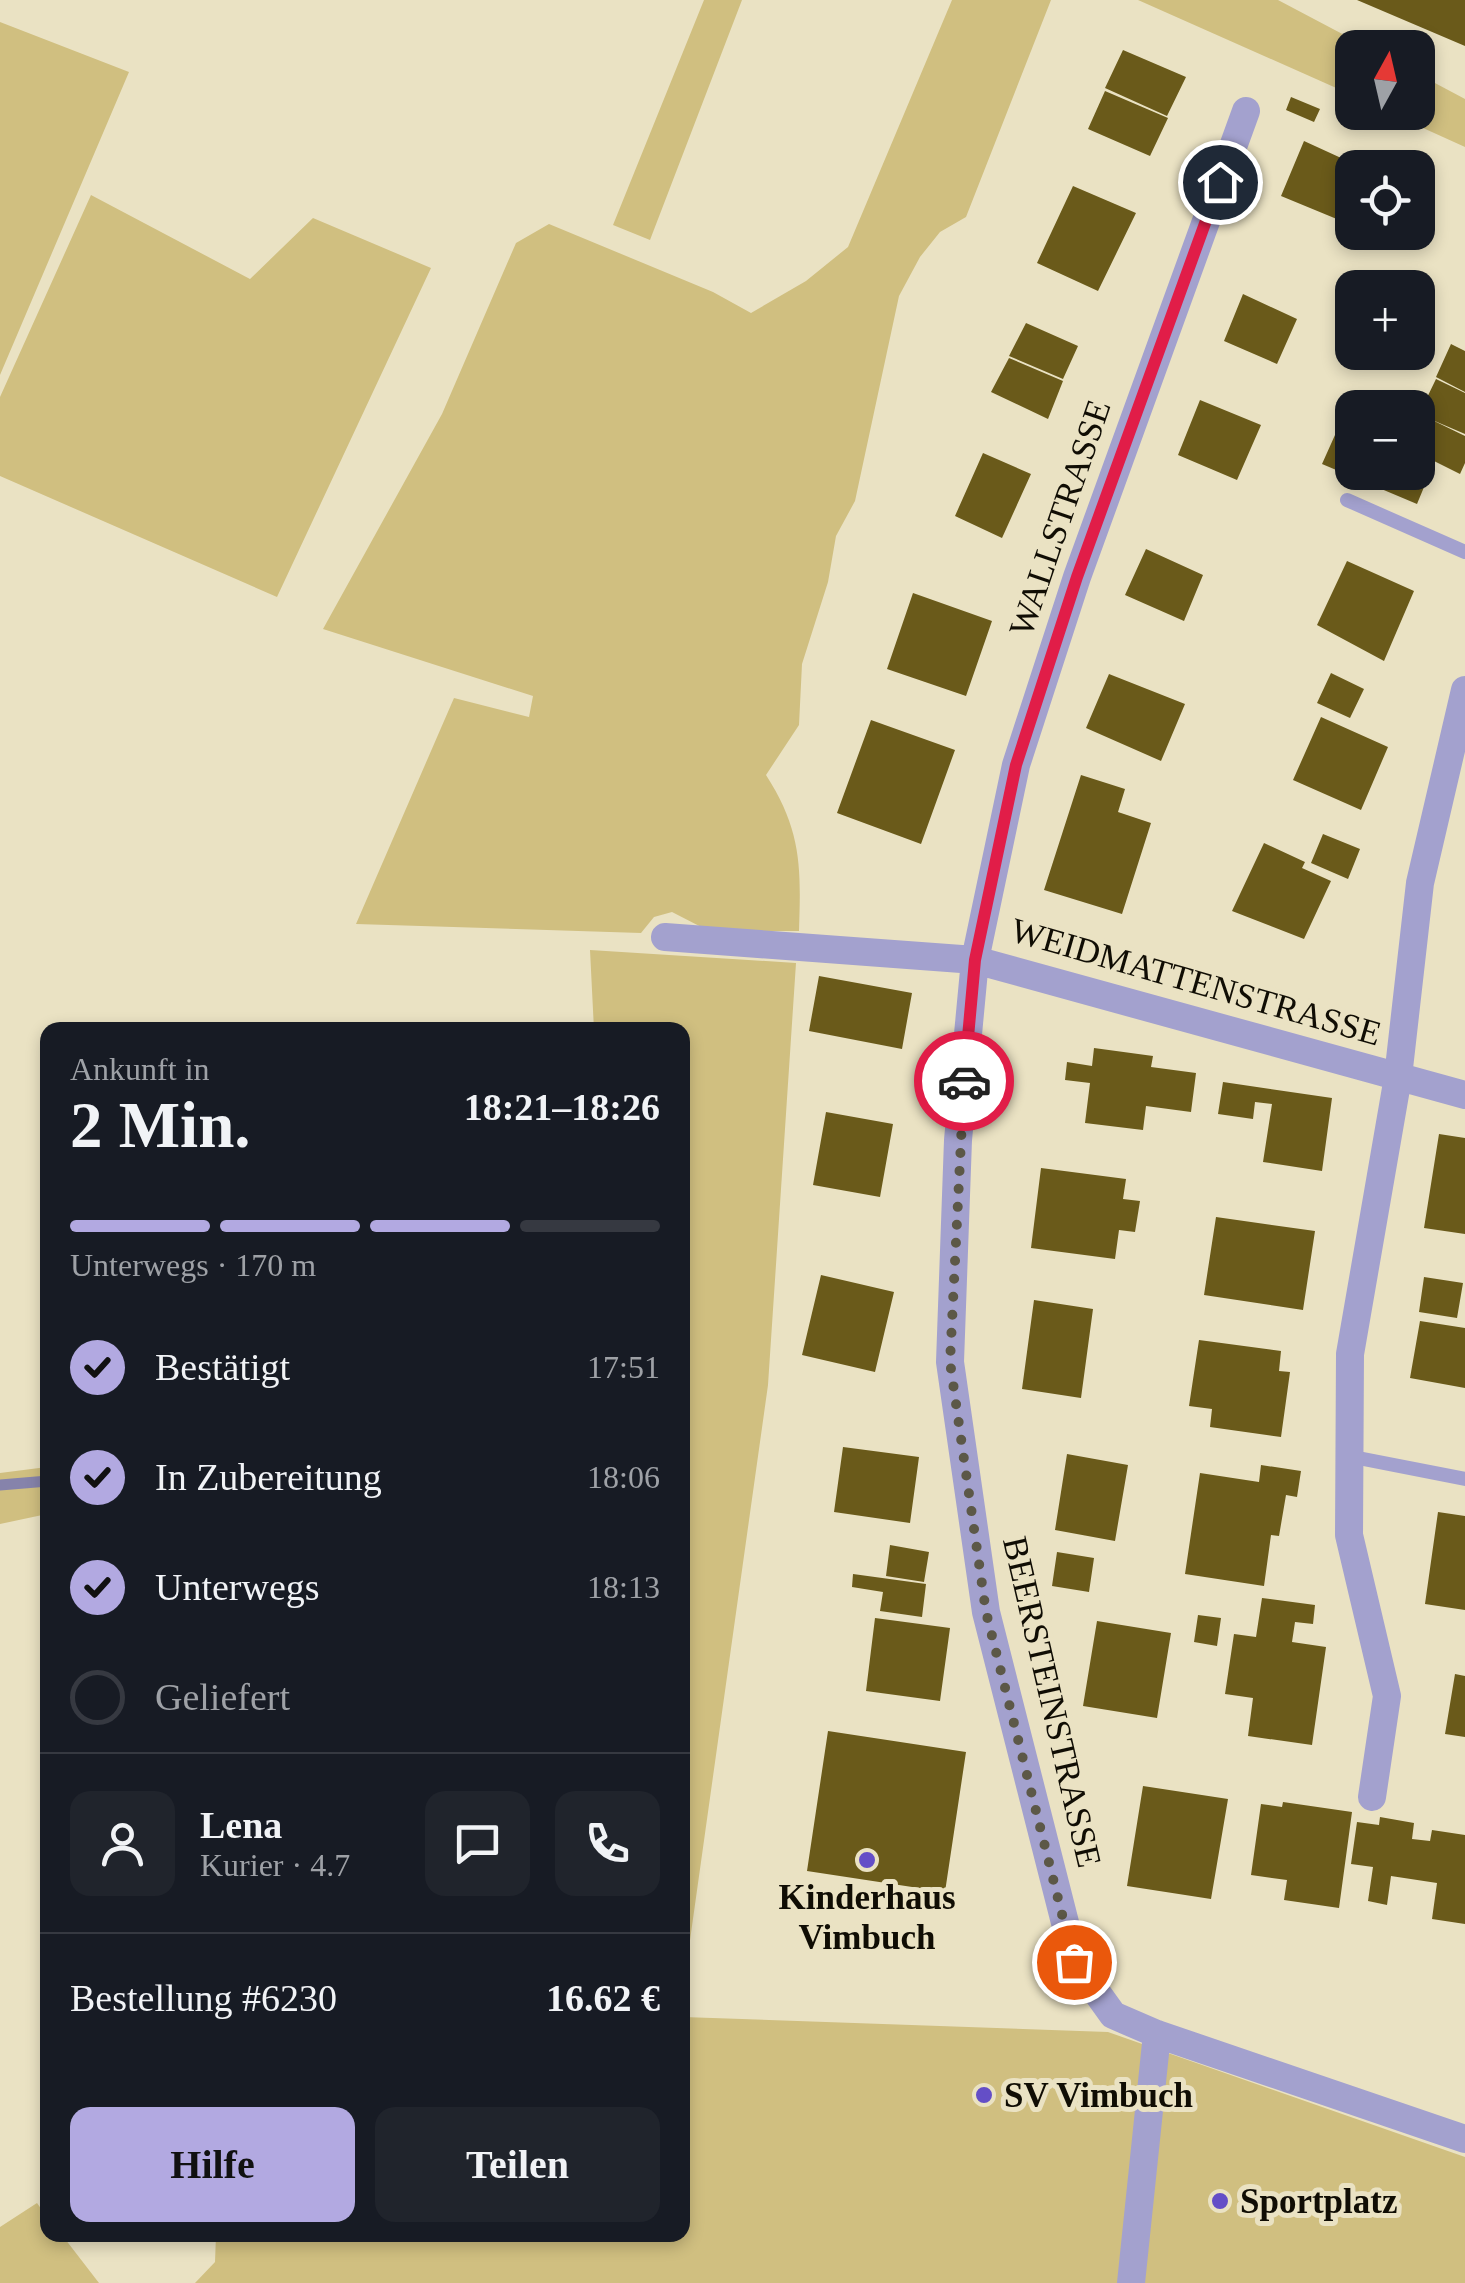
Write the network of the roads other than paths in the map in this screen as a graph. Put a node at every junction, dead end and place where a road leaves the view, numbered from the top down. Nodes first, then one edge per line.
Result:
1 (1246, 110) dead end
2 (1347, 500) dead end
3 (1465, 552) edge
4 (1465, 690) edge
5 (665, 937) dead end
6 (975, 960) junction
7 (1398, 1077) junction
8 (1465, 1095) edge
9 (1347, 1456) junction
10 (1465, 1479) edge
11 (1372, 1797) dead end
12 (1156, 2034) junction
13 (1465, 2139) edge
14 (1132, 2283) edge

1 - 6 street, WALLSTRASSE
2 - 3 lane
4 - 7 street
5 - 6 street, WEIDMATTENSTRASSE
6 - 7 street, WEIDMATTENSTRASSE
6 - 12 street, BEERSTEINSTRASSE
7 - 8 street, WEIDMATTENSTRASSE
7 - 9 street
9 - 10 lane
9 - 11 street
12 - 13 street, BEERSTEINSTRASSE
12 - 14 street

